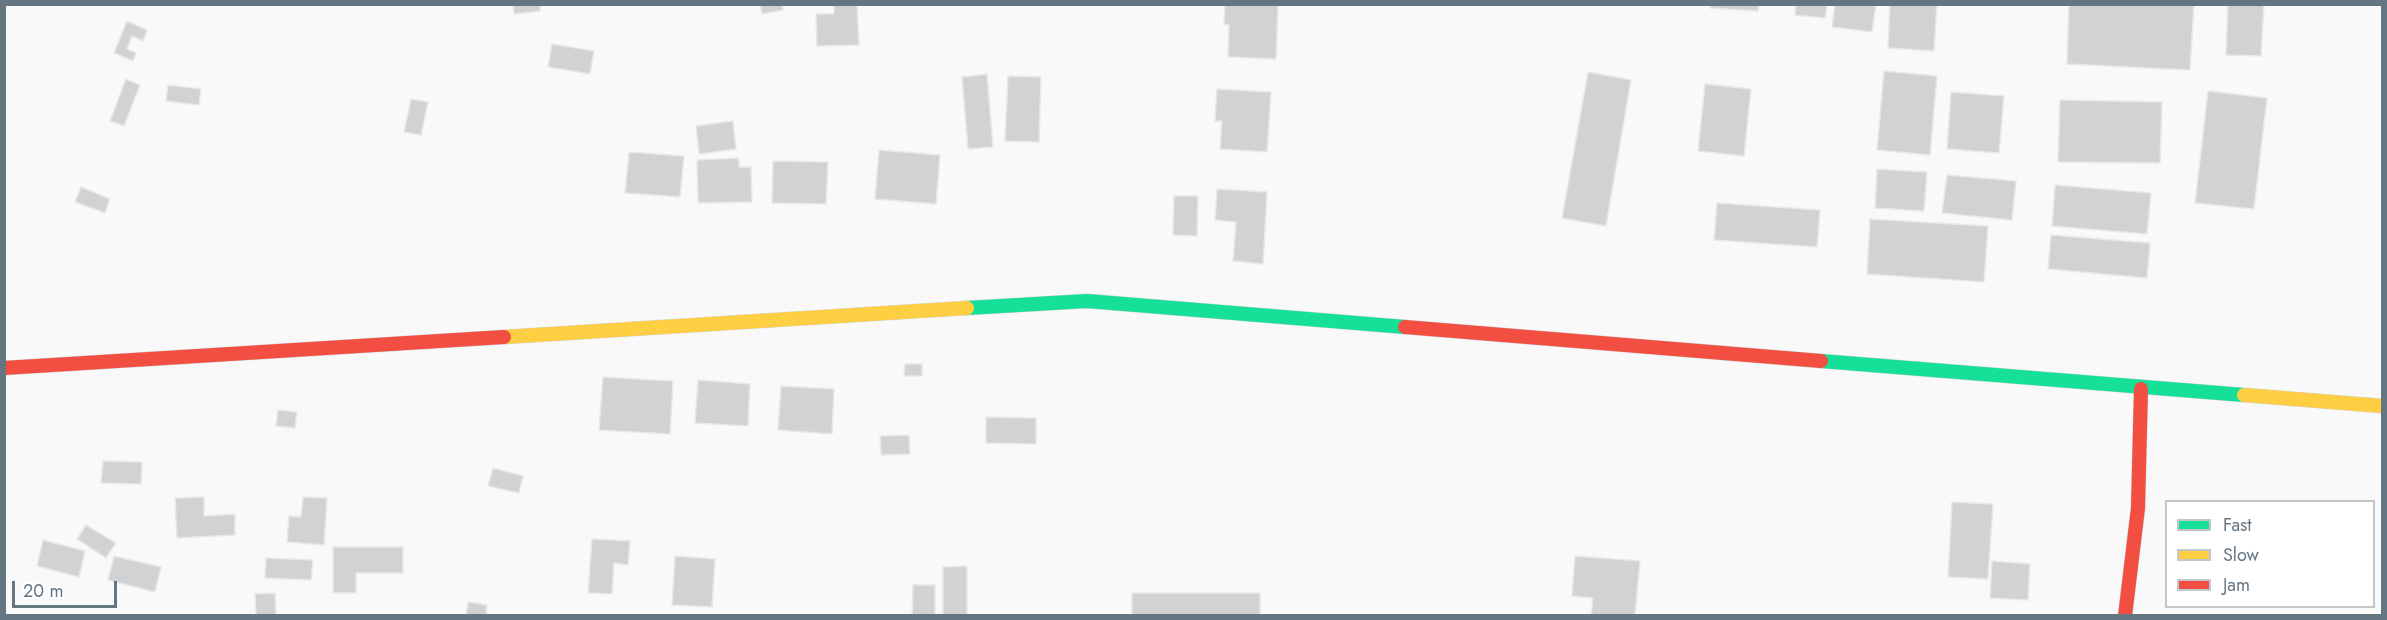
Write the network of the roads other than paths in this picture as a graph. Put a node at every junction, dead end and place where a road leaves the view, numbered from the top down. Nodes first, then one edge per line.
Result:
1 (4, 368) edge
2 (2140, 388) junction
3 (2382, 406) edge
4 (2125, 615) edge

1 - 2 street
2 - 3 street
2 - 4 street

